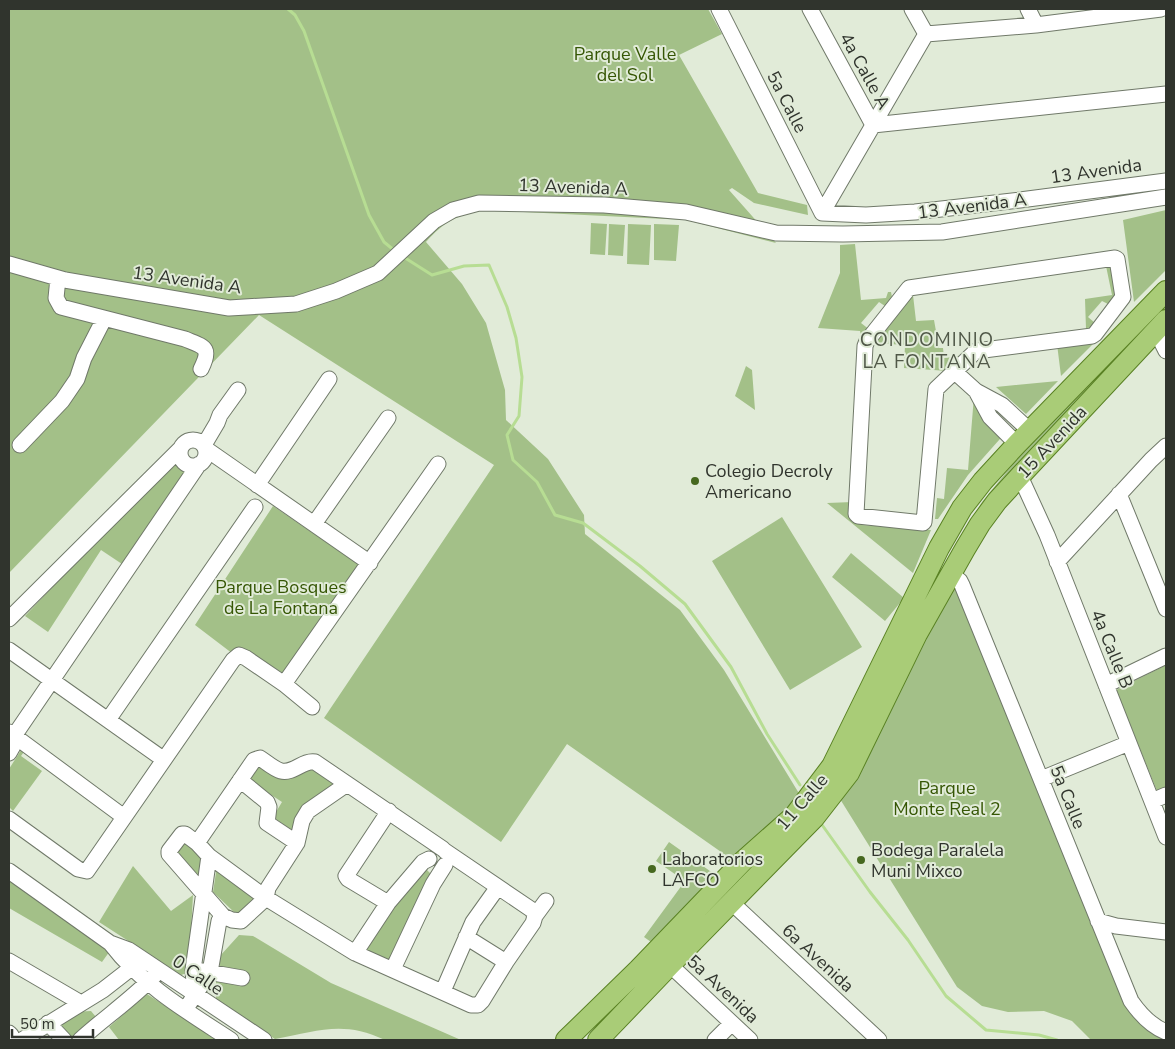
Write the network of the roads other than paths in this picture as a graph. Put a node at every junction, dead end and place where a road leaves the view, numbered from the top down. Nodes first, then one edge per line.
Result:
1 (719, 9) edge
2 (810, 9) edge
3 (912, 9) edge
4 (1028, 9) edge
5 (1161, 9) edge
6 (1145, 10) edge
7 (1036, 25) junction
8 (926, 34) junction
9 (1166, 94) edge
10 (873, 125) junction
11 (1166, 181) edge
12 (1166, 197) edge
13 (822, 213) junction
14 (9, 264) edge
15 (58, 278) junction
16 (1166, 291) edge
17 (104, 319) junction
18 (1161, 326) edge
19 (1166, 351) edge
20 (202, 369) dead end
21 (955, 372) junction
22 (329, 379) dead end
23 (238, 390) dead end
24 (388, 418) dead end
25 (1020, 434) junction
26 (200, 444) junction
27 (20, 445) dead end
28 (1166, 446) edge
29 (180, 449) junction
30 (199, 464) junction
31 (438, 464) dead end
32 (1020, 476) junction
33 (257, 485) junction
34 (1119, 494) junction
35 (255, 507) dead end
36 (962, 508) junction
37 (314, 524) junction
38 (1058, 562) junction
39 (370, 563) junction
40 (951, 574) junction
41 (1166, 609) edge
42 (9, 619) edge
43 (9, 650) edge
44 (1166, 656) edge
45 (52, 681) junction
46 (284, 684) junction
47 (1106, 685) junction
48 (312, 707) dead end
49 (108, 720) junction
50 (11, 735) edge
51 (1129, 743) junction
52 (9, 753) edge
53 (164, 759) junction
54 (1041, 779) junction
55 (240, 780) junction
56 (347, 784) junction
57 (1166, 795) edge
58 (1152, 801) junction
59 (389, 811) junction
60 (124, 817) junction
61 (9, 819) edge
62 (1166, 837) edge
63 (197, 843) junction
64 (297, 843) junction
65 (209, 856) junction
66 (440, 857) junction
67 (9, 871) edge
68 (498, 887) junction
69 (204, 892) junction
70 (266, 898) junction
71 (546, 901) dead end
72 (730, 902) junction
73 (388, 903) junction
74 (223, 916) junction
75 (535, 916) junction
76 (1098, 921) junction
77 (1166, 932) edge
78 (466, 937) junction
79 (197, 945) junction
80 (214, 946) junction
81 (355, 953) junction
82 (506, 962) junction
83 (137, 963) junction
84 (670, 965) junction
85 (11, 968) edge
86 (392, 969) junction
87 (193, 970) junction
88 (159, 971) junction
89 (210, 972) junction
90 (242, 978) dead end
91 (115, 981) junction
92 (148, 983) junction
93 (443, 991) junction
94 (195, 996) junction
95 (130, 999) junction
96 (81, 1003) junction
97 (185, 1010) junction
98 (48, 1023) junction
99 (732, 1024) junction
100 (1163, 1031) edge
101 (9, 1034) edge
102 (13, 1040) edge
103 (22, 1040) edge
104 (64, 1040) edge
105 (80, 1040) edge
106 (231, 1040) edge
107 (264, 1040) edge
108 (566, 1040) edge
109 (598, 1040) edge
110 (715, 1040) edge
111 (750, 1040) edge
112 (879, 1040) edge

1 - 13 street, 5a Calle
2 - 10 street, 4a Calle A
3 - 8 street
4 - 7 street
5 - 6 street
6 - 7 street
7 - 8 street
8 - 10 street
9 - 10 street
10 - 13 street
11 - 13 street, 13 Avenida
12 - 15 street, 13 Avenida A
14 - 15 street, 13 Avenida A
15 - 17 street
16 - 25 main road, 15 Avenida
17 - 20 street
17 - 27 street
18 - 19 street
18 - 32 main road, 15 Avenida
21 - 21 street
21 - 25 street
22 - 33 street
23 - 26 street
24 - 37 street
25 - 36 main road, 15 Avenida
26 - 29 street
26 - 30 street
26 - 33 street
28 - 34 street
29 - 30 street
29 - 42 street
30 - 45 street
31 - 39 street
32 - 38 street, 4a Calle B
32 - 40 main road, 15 Avenida
33 - 37 street
34 - 38 street
34 - 41 street
35 - 49 street
36 - 40 main road
36 - 108 main road, 11 Calle
37 - 39 street
38 - 47 street, 4a Calle B
39 - 46 street
40 - 54 street, 5a Calle
40 - 72 main road, 11 Calle
43 - 45 street
44 - 47 street
45 - 49 street
45 - 50 street
46 - 48 street
46 - 53 street
47 - 51 street, 4a Calle B
49 - 53 street
50 - 52 street
50 - 60 street
51 - 54 street
51 - 58 street, 4a Calle B
53 - 60 street
54 - 76 street, 5a Calle
55 - 56 street
55 - 63 street
55 - 64 street
56 - 59 street
56 - 64 street
57 - 58 street
58 - 62 street, 4a Calle B
59 - 66 street
59 - 73 street
60 - 61 street
63 - 65 street
63 - 69 street
64 - 70 street
65 - 69 street
65 - 70 street
66 - 68 street
66 - 73 street
66 - 86 street
67 - 83 street, 0 Calle
68 - 75 street
68 - 78 street
69 - 74 street
69 - 79 street
70 - 74 street
70 - 81 street
71 - 75 street
72 - 84 main road, 11 Calle
72 - 112 street, 6a Avenida
73 - 81 street
74 - 80 street
75 - 82 street
76 - 77 street
76 - 100 street, 5a Calle
78 - 82 street
78 - 93 street
79 - 80 street
79 - 87 street
80 - 89 street
81 - 86 street
82 - 93 street
83 - 88 street, 0 Calle
83 - 91 street
83 - 92 street, 0 Calle
84 - 99 street, 5a Avenida
84 - 109 main road, 11 Calle
85 - 96 street
86 - 93 street
87 - 89 street
87 - 94 street
88 - 92 street
88 - 94 street, 0 Calle
89 - 90 street
89 - 94 street
91 - 95 street
91 - 96 street
92 - 95 street
92 - 97 street, 0 Calle
94 - 97 street
94 - 107 street, 0 Calle
95 - 105 street
96 - 98 street
97 - 106 street, 0 Calle
98 - 103 street
98 - 104 street
99 - 110 street
99 - 111 street, 5a Avenida
101 - 102 street

